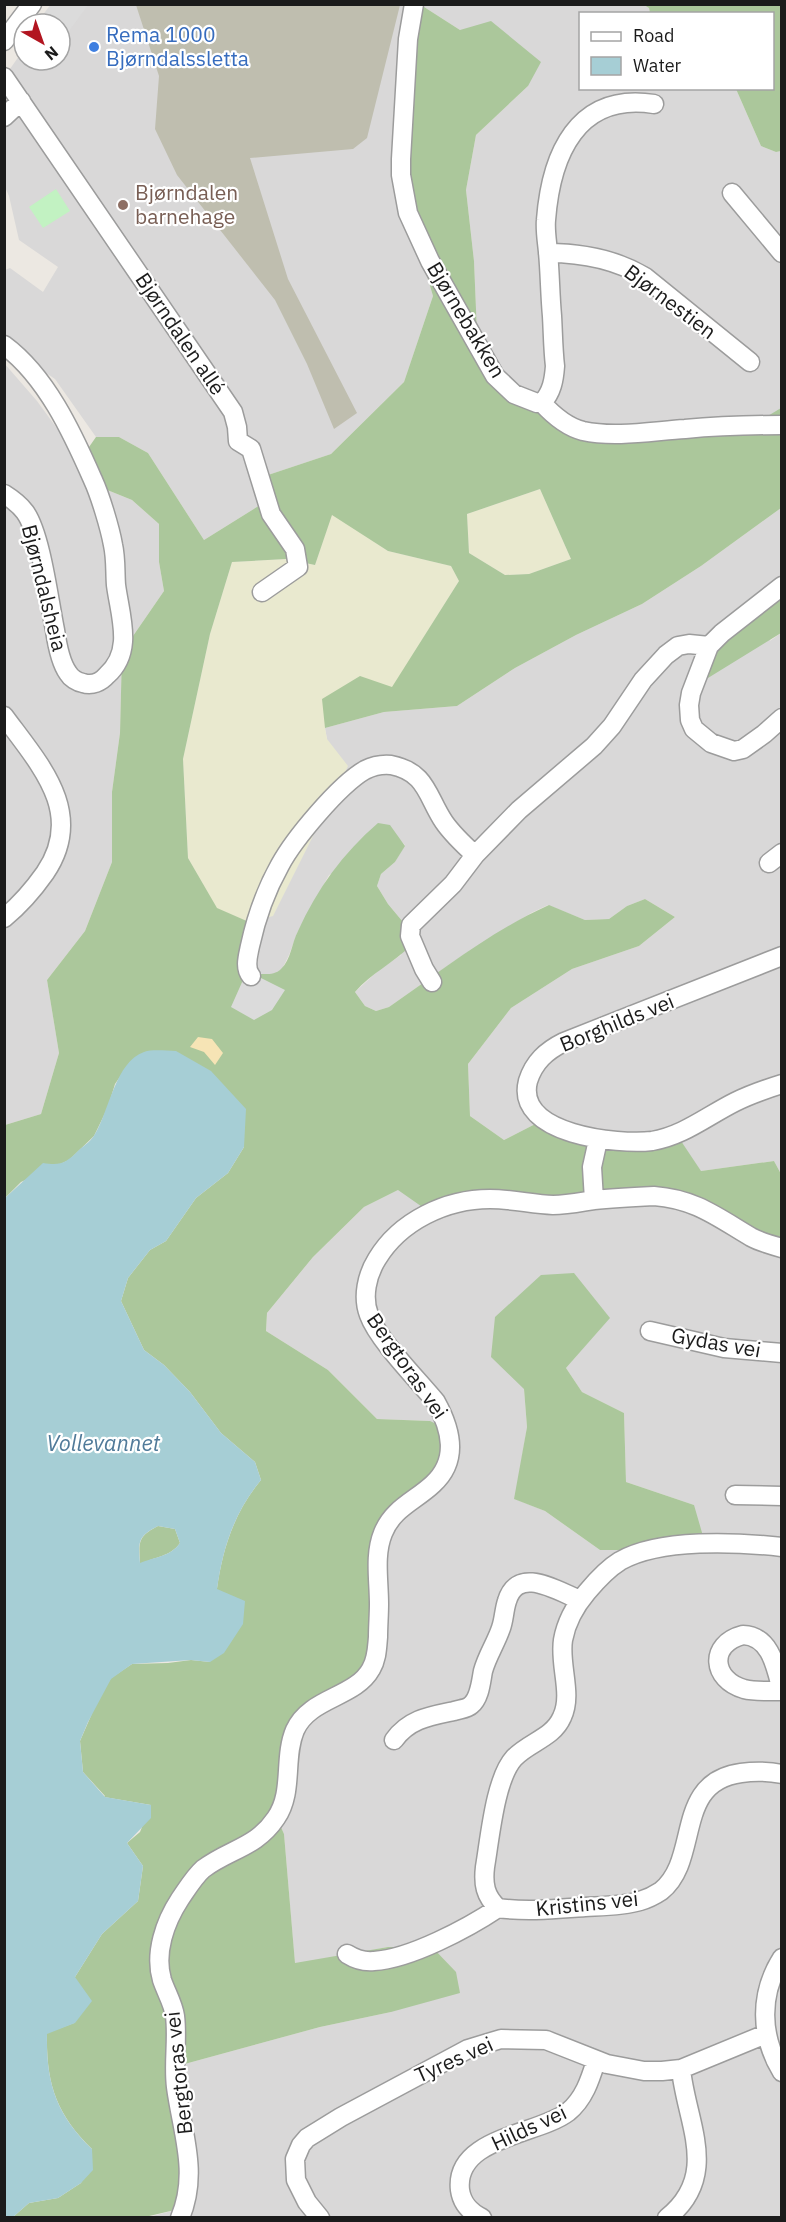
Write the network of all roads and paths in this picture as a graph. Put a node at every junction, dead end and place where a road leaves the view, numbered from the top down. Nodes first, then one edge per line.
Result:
1 (32, 4) edge
2 (414, 4) edge
3 (4, 41) edge
4 (4, 77) edge
5 (21, 101) junction
6 (654, 104) dead end
7 (4, 117) edge
8 (732, 193) dead end
9 (782, 253) edge
10 (548, 254) junction
11 (4, 345) edge
12 (750, 362) dead end
13 (542, 403) junction
14 (782, 425) edge
15 (4, 494) edge
16 (782, 586) edge
17 (262, 592) dead end
18 (709, 646) junction
19 (4, 716) edge
20 (782, 718) edge
21 (475, 855) junction
22 (4, 918) edge
23 (782, 956) edge
24 (251, 976) dead end
25 (432, 982) dead end
26 (782, 1084) edge
27 (598, 1140) junction
28 (594, 1200) junction
29 (782, 1248) edge
30 (650, 1331) dead end
31 (782, 1353) edge
32 (735, 1495) dead end
33 (782, 1496) edge
34 (782, 1547) edge
35 (580, 1600) junction
36 (394, 1740) dead end
37 (782, 1774) edge
38 (498, 1908) junction
39 (347, 1954) dead end
40 (782, 1958) edge
41 (766, 2034) junction
42 (596, 2061) junction
43 (681, 2069) junction
44 (782, 2072) edge
45 (180, 2217) edge
46 (320, 2217) edge
47 (482, 2217) edge
48 (667, 2217) edge

1 - 3 street
2 - 13 street, Bjørnebakken
4 - 5 street, Bjørndalen allé
5 - 7 street
5 - 17 street, Bjørndalen allé
6 - 10 street
8 - 9 street
10 - 12 street, Bjørnestien
10 - 13 street
11 - 15 street, Bjørndalsheia
13 - 14 street, Bjørnebakken
16 - 18 street
18 - 20 street
18 - 21 street
19 - 22 street
21 - 24 street
21 - 25 street
23 - 27 street, Borghilds vei
26 - 27 street, Borghilds vei
27 - 28 street
28 - 29 street, Bergtoras vei
28 - 45 street, Bergtoras vei
30 - 31 street, Gydas vei
32 - 33 street
34 - 35 street
35 - 36 street
35 - 38 street
37 - 38 street, Kristins vei
38 - 39 street
40 - 41 street
41 - 43 street, Tyres vei
41 - 44 street
42 - 43 street, Tyres vei
42 - 46 street, Tyres vei
42 - 47 street, Hilds vei
43 - 48 street

